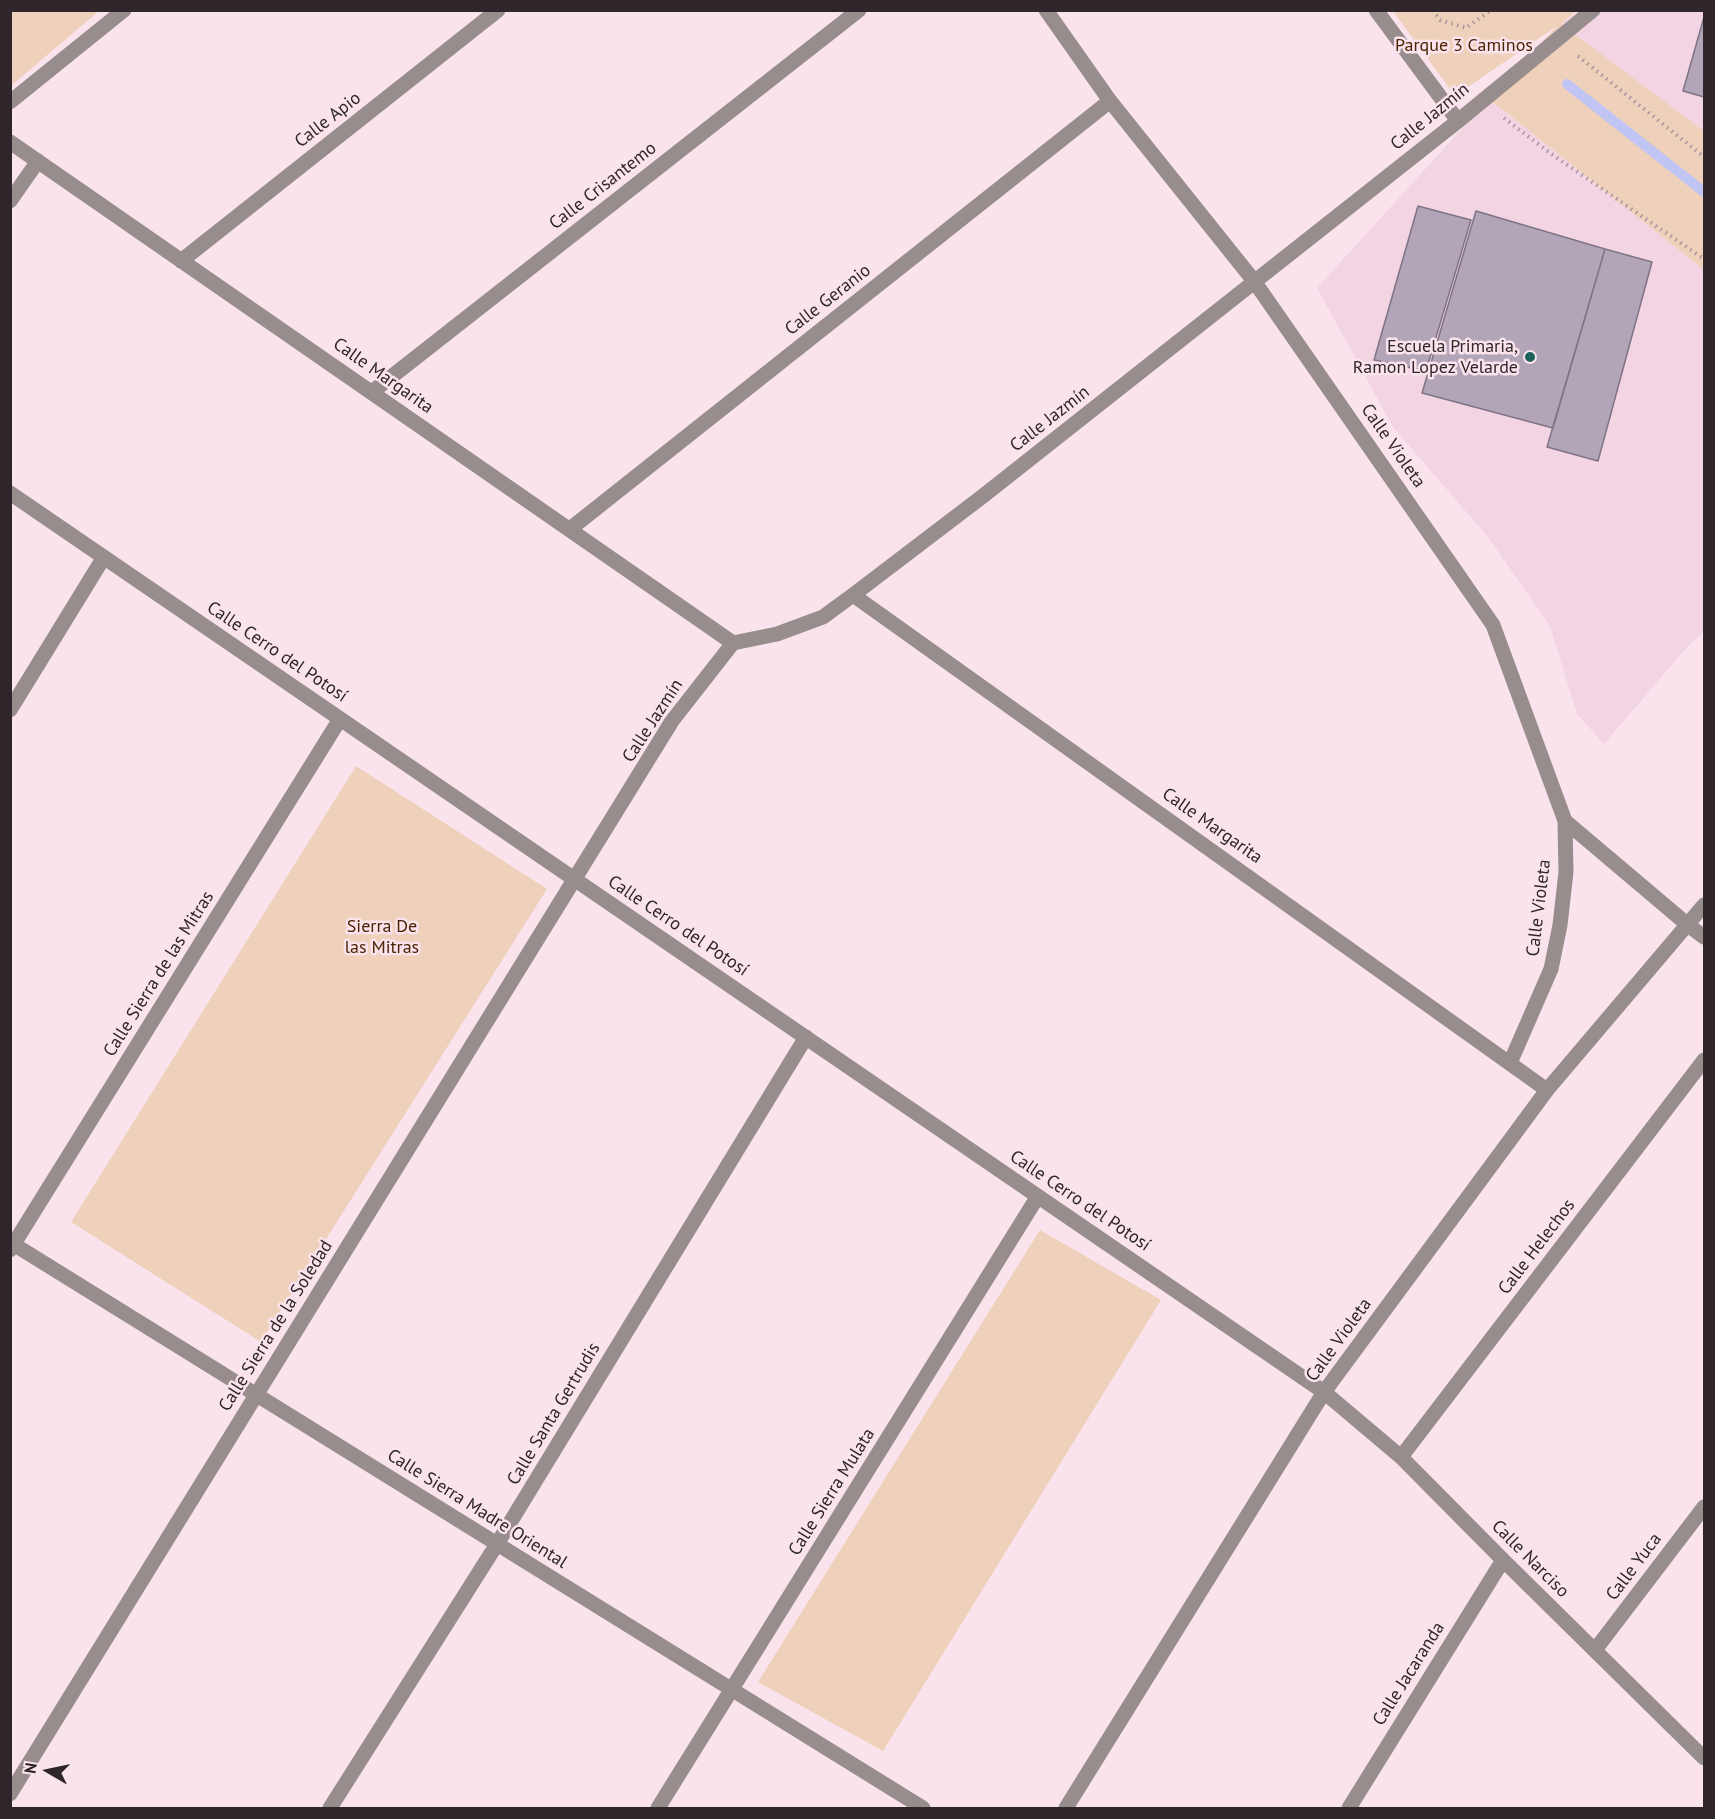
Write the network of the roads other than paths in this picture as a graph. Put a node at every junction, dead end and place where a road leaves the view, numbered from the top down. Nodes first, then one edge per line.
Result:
1 (124, 10) edge
2 (498, 10) edge
3 (859, 10) edge
4 (1046, 10) edge
5 (1376, 10) edge
6 (1593, 10) edge
7 (1110, 101) junction
8 (10, 102) edge
9 (1458, 121) junction
10 (10, 142) edge
11 (38, 161) junction
12 (10, 201) edge
13 (182, 261) junction
14 (1254, 281) junction
15 (372, 392) junction
16 (10, 493) edge
17 (570, 529) junction
18 (104, 557) junction
19 (853, 595) junction
20 (733, 643) junction
21 (10, 710) edge
22 (340, 718) junction
23 (1565, 820) junction
24 (575, 879) junction
25 (1704, 906) edge
26 (1688, 925) junction
27 (1704, 937) edge
28 (806, 1037) junction
29 (1704, 1060) edge
30 (1510, 1063) junction
31 (1547, 1090) junction
32 (1038, 1196) junction
33 (12, 1246) edge
34 (1324, 1392) junction
35 (256, 1395) junction
36 (1401, 1457) junction
37 (1704, 1506) edge
38 (497, 1544) junction
39 (1503, 1560) junction
40 (1595, 1650) junction
41 (732, 1690) junction
42 (1704, 1758) edge
43 (10, 1794) edge
44 (330, 1809) edge
45 (658, 1809) edge
46 (923, 1809) edge
47 (1066, 1809) edge
48 (1349, 1809) edge

1 - 8 street
2 - 13 street, Calle Apio
3 - 15 street, Calle Crisantemo
4 - 7 street, Calle Violeta
5 - 9 street
6 - 9 street, Calle Jazmín
7 - 14 street, Calle Violeta
7 - 17 street, Calle Geranio
9 - 14 street, Calle Jazmín
10 - 11 street, Calle Margarita
11 - 12 street
11 - 13 street, Calle Margarita
13 - 15 street, Calle Margarita
14 - 19 street, Calle Jazmín
14 - 23 street, Calle Violeta
15 - 17 street, Calle Margarita
16 - 18 street, Calle Cerro del Potosí
17 - 20 street, Calle Margarita
18 - 21 street
18 - 22 street, Calle Cerro del Potosí
19 - 20 street, Calle Jazmín
19 - 30 street, Calle Margarita
20 - 24 street, Calle Jazmín
22 - 24 street, Calle Cerro del Potosí
22 - 33 street, Calle Sierra de las Mitras
23 - 26 street, Calle Violeta
23 - 30 street, Calle Violeta
24 - 28 street, Calle Cerro del Potosí
24 - 35 street, Calle Sierra de la Soledad
25 - 26 street, Calle Violeta
26 - 27 street, Calle Violeta
26 - 31 street, Calle Violeta
28 - 32 street, Calle Cerro del Potosí
28 - 38 street, Calle Santa Gertrudis
29 - 36 street, Calle Helechos
30 - 31 street, Calle Margarita
31 - 34 street, Calle Violeta
32 - 34 street, Calle Cerro del Potosí
32 - 41 street, Calle Sierra Mulata
33 - 35 street, Calle Sierra Madre Oriental
34 - 36 street, Calle Narciso
34 - 47 street, Calle Violeta
35 - 38 street, Calle Sierra Madre Oriental
35 - 43 street, Calle Sierra de la Soledad
36 - 39 street, Calle Narciso
37 - 40 street, Calle Yuca
38 - 41 street, Calle Sierra Madre Oriental
38 - 44 street, Calle Santa Gertrudis
39 - 40 street, Calle Narciso
39 - 48 street, Calle Jacaranda
40 - 42 street, Calle Narciso
41 - 45 street, Calle Sierra Mulata
41 - 46 street, Calle Sierra Madre Oriental

